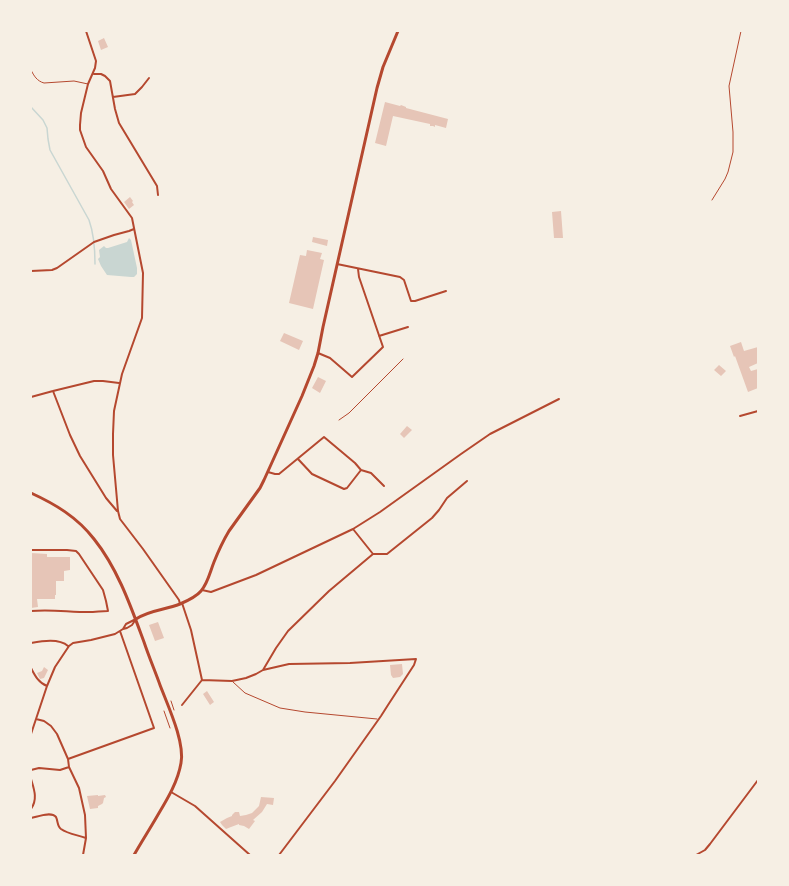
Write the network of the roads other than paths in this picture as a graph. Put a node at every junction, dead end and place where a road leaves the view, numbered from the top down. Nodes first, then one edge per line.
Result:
1 (86, 31) edge
2 (398, 31) edge
3 (31, 70) edge
4 (94, 74) junction
5 (149, 78) dead end
6 (88, 84) junction
7 (113, 97) junction
8 (158, 195) dead end
9 (134, 229) junction
10 (337, 264) junction
11 (358, 269) junction
12 (31, 271) edge
13 (446, 290) dead end
14 (408, 327) dead end
15 (379, 336) junction
16 (318, 353) junction
17 (120, 383) junction
18 (53, 391) junction
19 (31, 398) edge
20 (559, 399) dead end
21 (758, 412) edge
22 (740, 416) dead end
23 (298, 459) junction
24 (361, 470) junction
25 (268, 472) junction
26 (467, 481) dead end
27 (384, 486) dead end
28 (31, 492) edge
29 (118, 511) junction
30 (353, 529) junction
31 (31, 550) edge
32 (374, 554) junction
33 (201, 590) junction
34 (181, 603) junction
35 (31, 611) edge
36 (136, 619) junction
37 (120, 631) junction
38 (31, 642) edge
39 (69, 646) junction
40 (31, 668) edge
41 (263, 670) junction
42 (202, 680) junction
43 (232, 681) junction
44 (47, 686) junction
45 (182, 705) dead end
46 (36, 719) junction
47 (379, 719) junction
48 (31, 734) edge
49 (68, 759) junction
50 (69, 767) junction
51 (31, 770) edge
52 (31, 778) edge
53 (758, 780) edge
54 (170, 792) junction
55 (31, 809) edge
56 (31, 818) edge
57 (86, 838) junction
58 (83, 855) edge
59 (134, 855) edge
60 (250, 855) edge
61 (279, 855) edge
62 (696, 855) edge

1 - 4 street
2 - 10 main road
3 - 6 lane
4 - 6 street
4 - 7 street
5 - 7 street
6 - 9 street
7 - 8 street
9 - 12 street
9 - 17 street
10 - 11 street
10 - 16 main road
11 - 13 street
11 - 15 street
14 - 15 street
15 - 16 street
16 - 25 main road
17 - 18 street
17 - 29 street
18 - 19 street
18 - 29 street
20 - 30 street
21 - 22 street
23 - 24 street
23 - 24 street
23 - 25 street
24 - 27 street
25 - 33 main road
26 - 32 street
28 - 36 main road
29 - 34 street
30 - 32 street
30 - 33 street
31 - 35 street
32 - 41 street
33 - 34 main road
34 - 36 main road
34 - 42 street
36 - 37 street
36 - 54 main road
37 - 39 street
37 - 49 street
38 - 39 street
39 - 44 street
40 - 44 street
41 - 43 street
41 - 47 street
42 - 43 street
42 - 45 street
43 - 47 lane
44 - 46 street
46 - 48 street
46 - 49 street
47 - 61 street
49 - 50 street
50 - 51 street
50 - 57 street
52 - 55 street
53 - 62 street
54 - 59 main road
54 - 60 street
56 - 57 street
57 - 58 street

